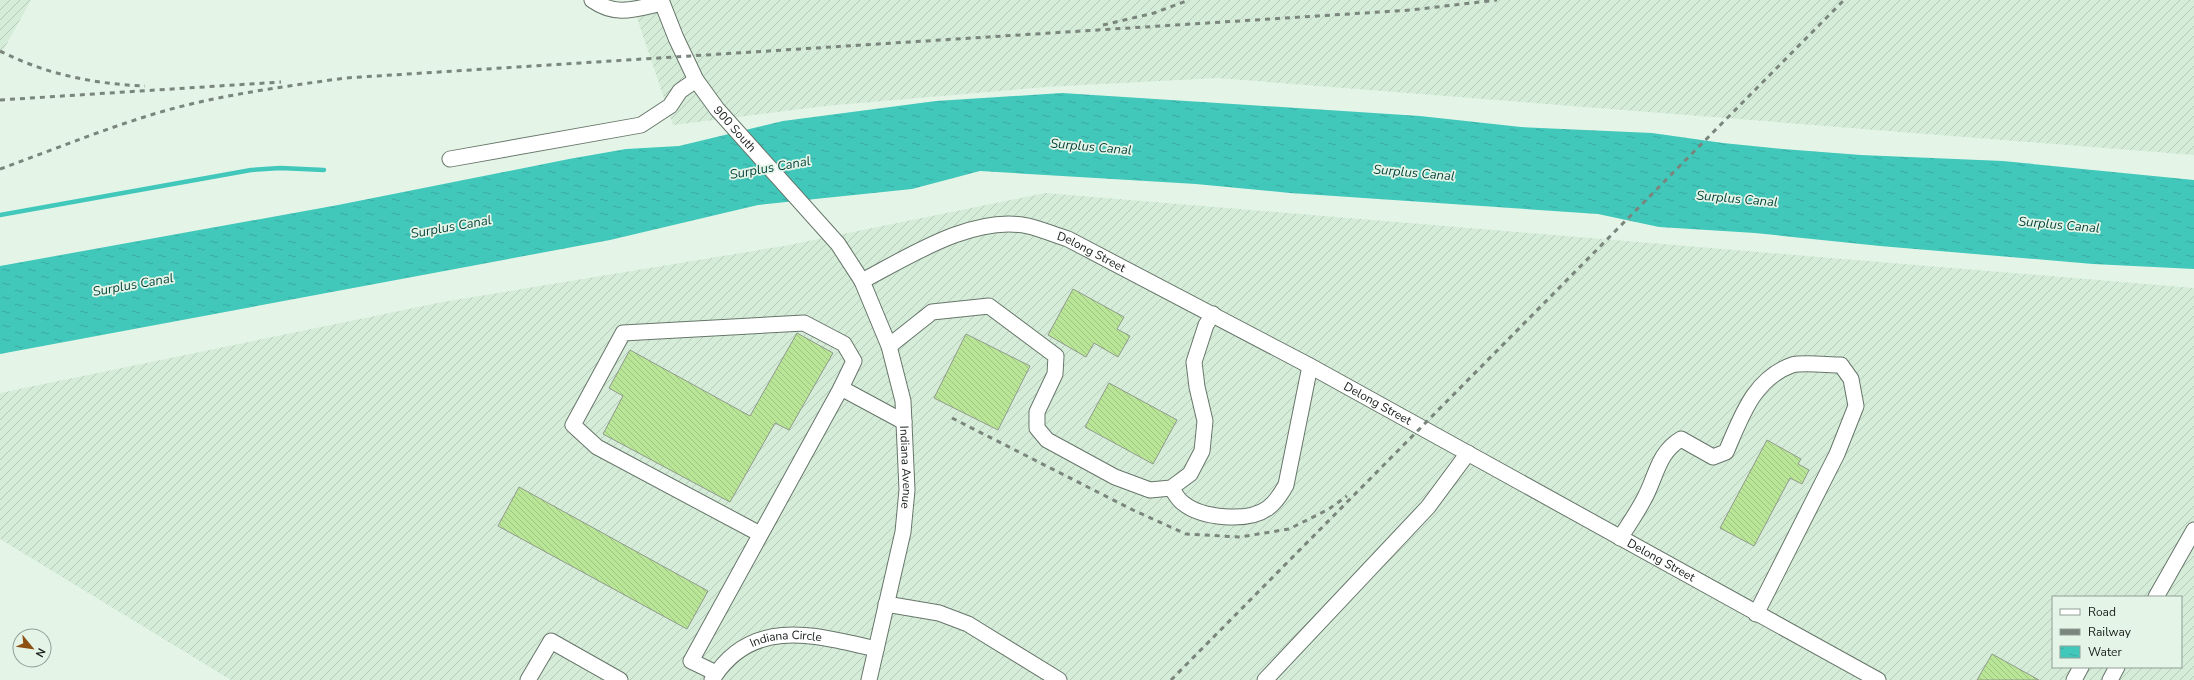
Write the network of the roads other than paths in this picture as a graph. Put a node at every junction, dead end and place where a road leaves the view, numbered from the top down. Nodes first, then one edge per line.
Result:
1 (592, 0) edge
2 (661, 2) edge
3 (696, 80) junction
4 (450, 159) dead end
5 (862, 281) junction
6 (1213, 314) junction
7 (889, 346) junction
8 (1310, 366) junction
9 (840, 388) junction
10 (904, 422) junction
11 (1468, 453) junction
12 (1172, 488) junction
13 (2194, 530) edge
14 (760, 534) junction
15 (1620, 538) junction
16 (2157, 596) edge
17 (886, 604) junction
18 (1756, 614) junction
19 (876, 649) junction
20 (2080, 668) edge
21 (2116, 668) edge
22 (714, 677) edge
23 (528, 680) edge
24 (620, 680) edge
25 (869, 680) edge
26 (1059, 680) edge
27 (1265, 680) edge
28 (1878, 680) edge
29 (2074, 680) edge
30 (2110, 680) edge

1 - 2 street
2 - 3 street, 900 South
3 - 4 street
3 - 5 street, 900 South
5 - 6 street, Delong Street
5 - 7 street, Indiana Avenue
6 - 8 street, Delong Street
6 - 12 street
7 - 10 street, Indiana Avenue
7 - 12 street
8 - 11 street, Delong Street
8 - 12 street
9 - 10 street
9 - 14 street
9 - 14 street
10 - 17 street, Indiana Avenue
11 - 15 street, Delong Street
11 - 27 street
13 - 16 street
14 - 22 street
15 - 18 street, Delong Street
15 - 18 street
17 - 19 street, Indiana Avenue
17 - 26 street
18 - 28 street, Delong Street
19 - 22 street, Indiana Circle
19 - 25 street, Indiana Avenue
20 - 29 street
21 - 30 street
23 - 24 street

